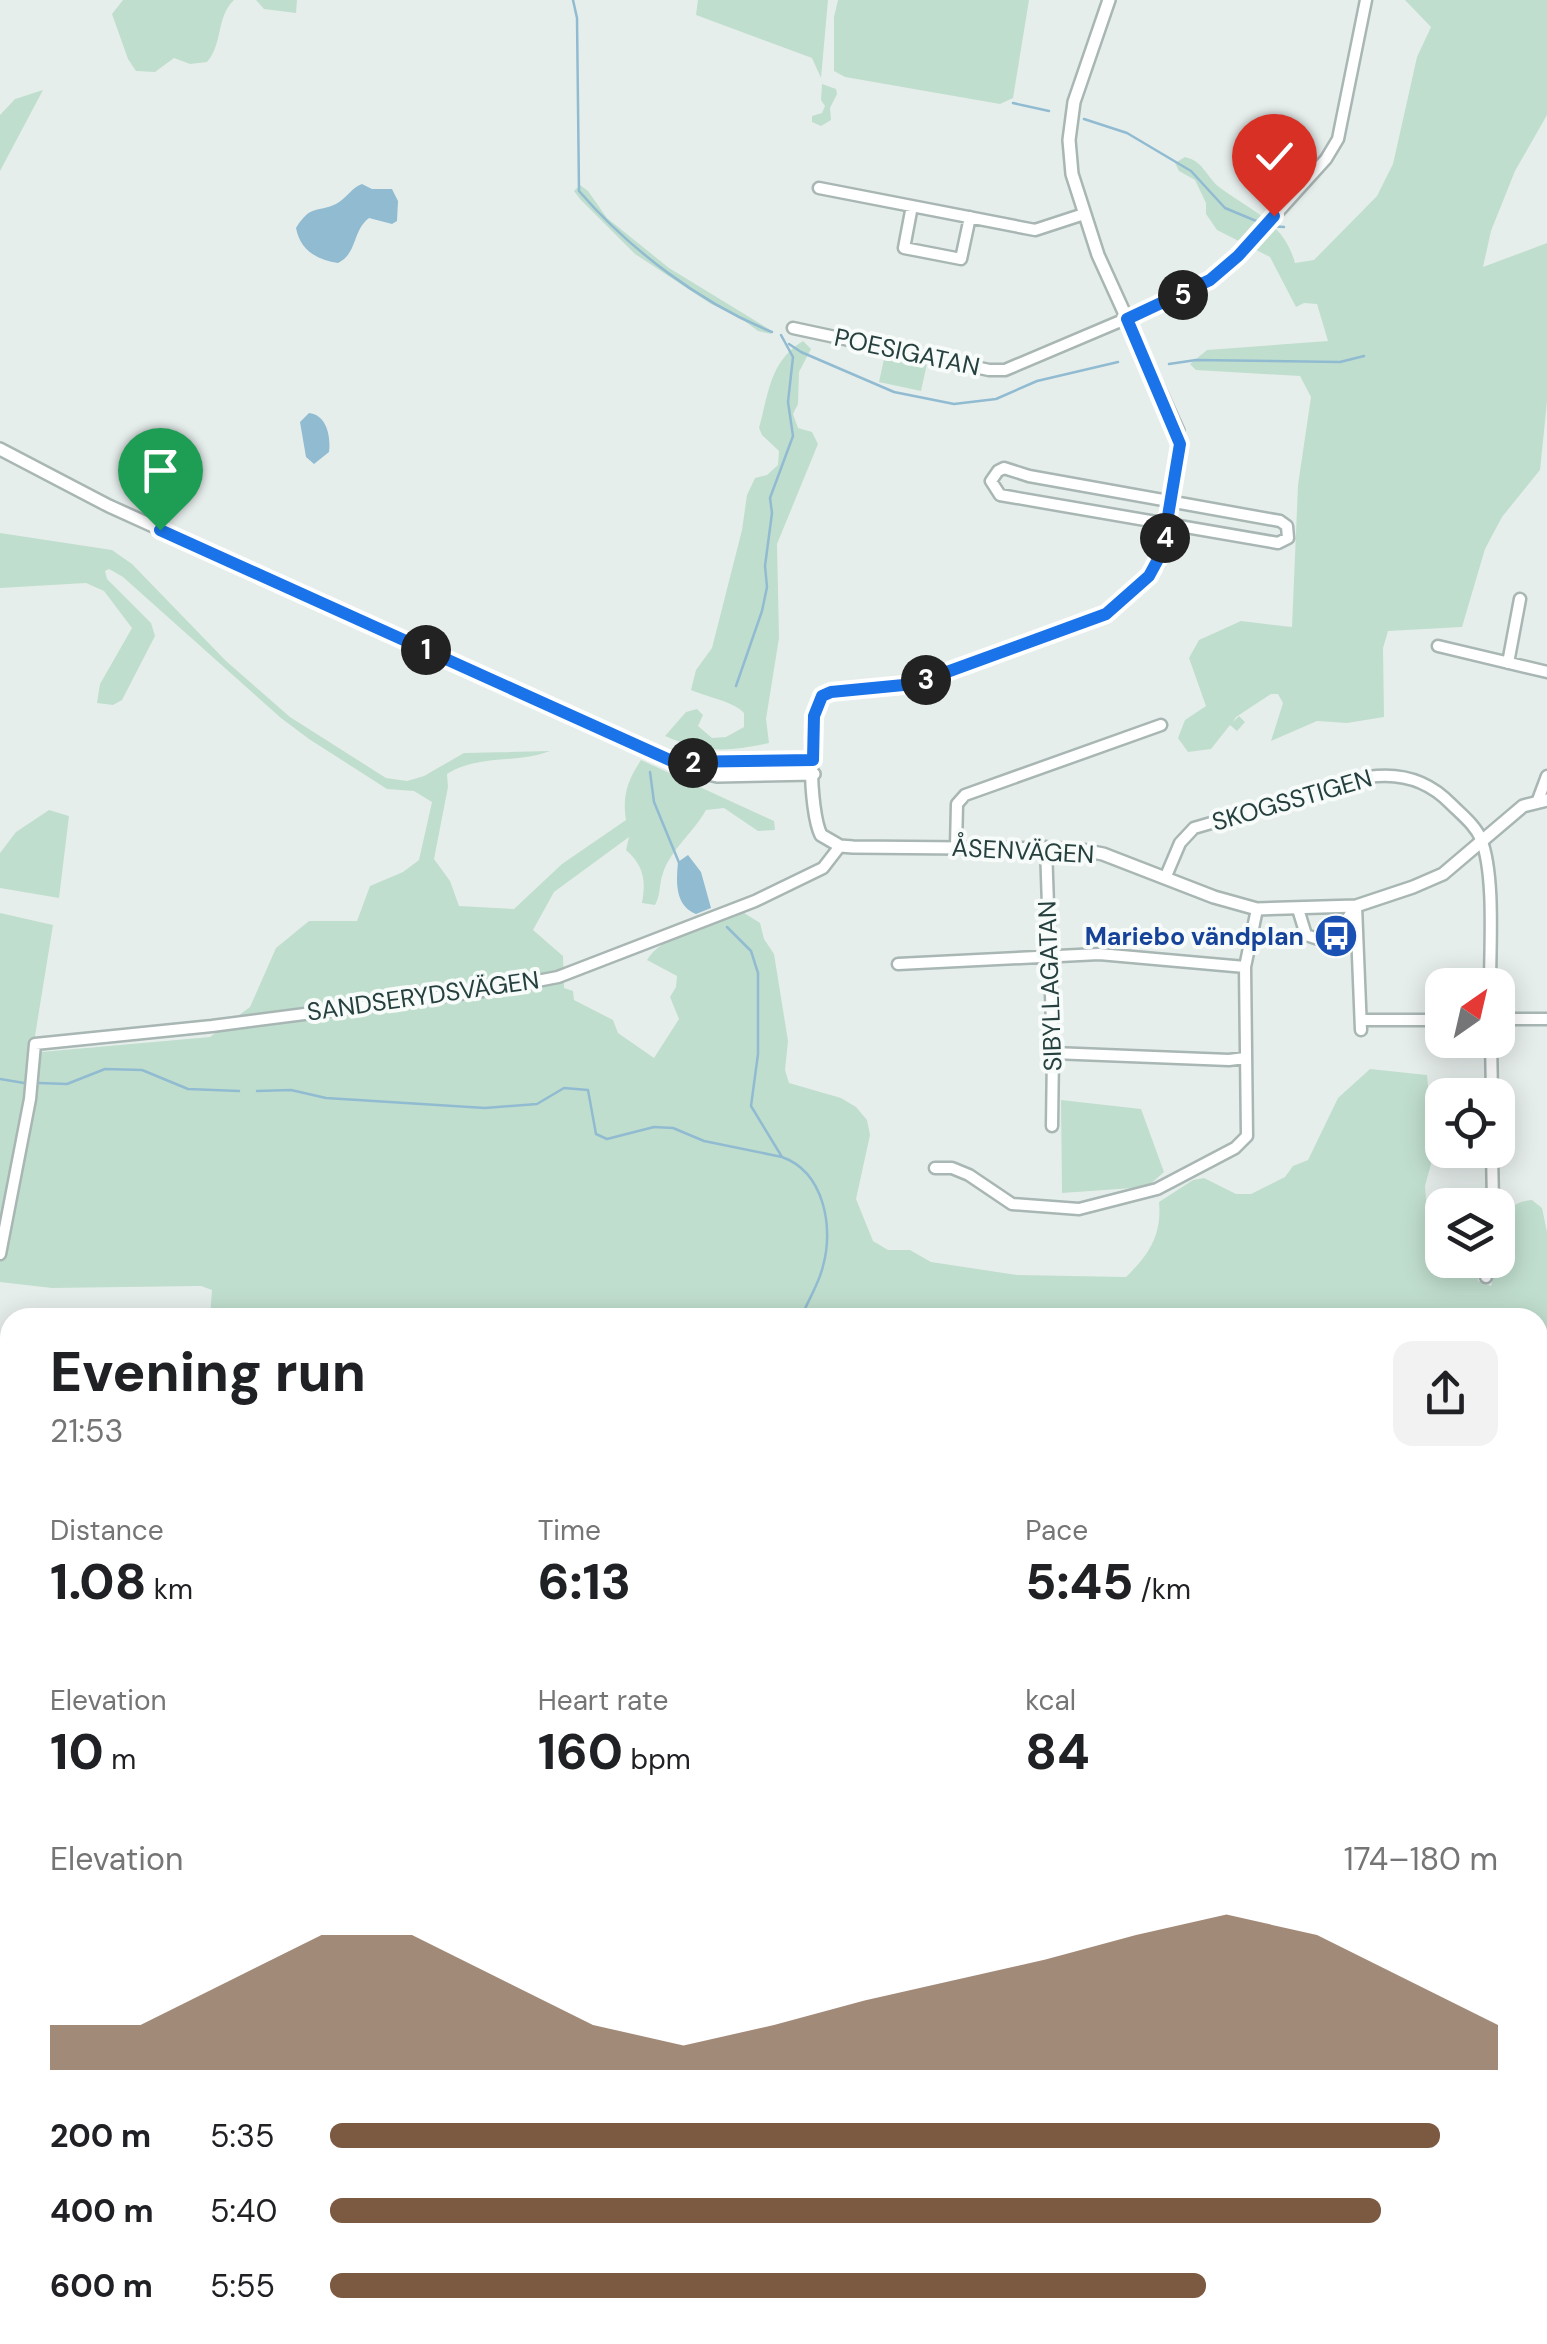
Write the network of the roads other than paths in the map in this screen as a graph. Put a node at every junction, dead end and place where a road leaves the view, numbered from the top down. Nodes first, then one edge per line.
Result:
1 (1109, 0) edge
2 (1366, 0) edge
3 (819, 188) dead end
4 (912, 206) junction
5 (1084, 214) junction
6 (970, 217) junction
7 (1127, 319) junction
8 (793, 328) dead end
9 (0, 448) edge
10 (1172, 500) junction
11 (1168, 524) junction
12 (1520, 599) dead end
13 (1438, 646) dead end
14 (1508, 664) junction
15 (1547, 672) edge
16 (1160, 725) dead end
17 (813, 760) junction
18 (674, 762) junction
19 (814, 774) junction
20 (1547, 776) edge
21 (1542, 800) edge
22 (1481, 840) junction
23 (840, 846) junction
24 (956, 847) junction
25 (1046, 847) junction
26 (1166, 876) junction
27 (1356, 906) junction
28 (1257, 909) junction
29 (1298, 910) junction
30 (1050, 957) junction
31 (898, 964) dead end
32 (1244, 967) junction
33 (1490, 968) edge
34 (1515, 1019) edge
35 (1547, 1019) edge
36 (1425, 1021) edge
37 (1053, 1053) junction
38 (1245, 1058) junction
39 (1052, 1126) dead end
40 (936, 1168) dead end
41 (0, 1254) edge

1 - 5 street
2 - 7 street, POESIGATAN
3 - 4 street
4 - 6 street
4 - 6 street
5 - 6 street
5 - 7 street
7 - 8 street, POESIGATAN
7 - 10 street
9 - 18 street
10 - 11 street
10 - 11 street
10 - 11 street
11 - 17 street
12 - 14 street
13 - 14 street
14 - 15 street
16 - 24 street
17 - 18 street
17 - 19 street
18 - 19 street
19 - 23 street
20 - 21 street
21 - 22 street, ÅSENVÄGEN
22 - 26 street, SKOGSSTIGEN
22 - 27 street, ÅSENVÄGEN
22 - 33 street
23 - 24 street, ÅSENVÄGEN
23 - 41 street, SANDSERYDSVÄGEN
24 - 25 street, ÅSENVÄGEN
25 - 26 street, ÅSENVÄGEN
25 - 30 street, SIBYLLAGATAN
26 - 28 street, ÅSENVÄGEN
27 - 29 street, ÅSENVÄGEN
27 - 29 street
27 - 36 street
28 - 29 street, ÅSENVÄGEN
28 - 32 street
30 - 31 street
30 - 32 street
30 - 37 street, SIBYLLAGATAN
32 - 38 street
34 - 35 street
37 - 38 street
37 - 39 street, SIBYLLAGATAN
38 - 40 street

